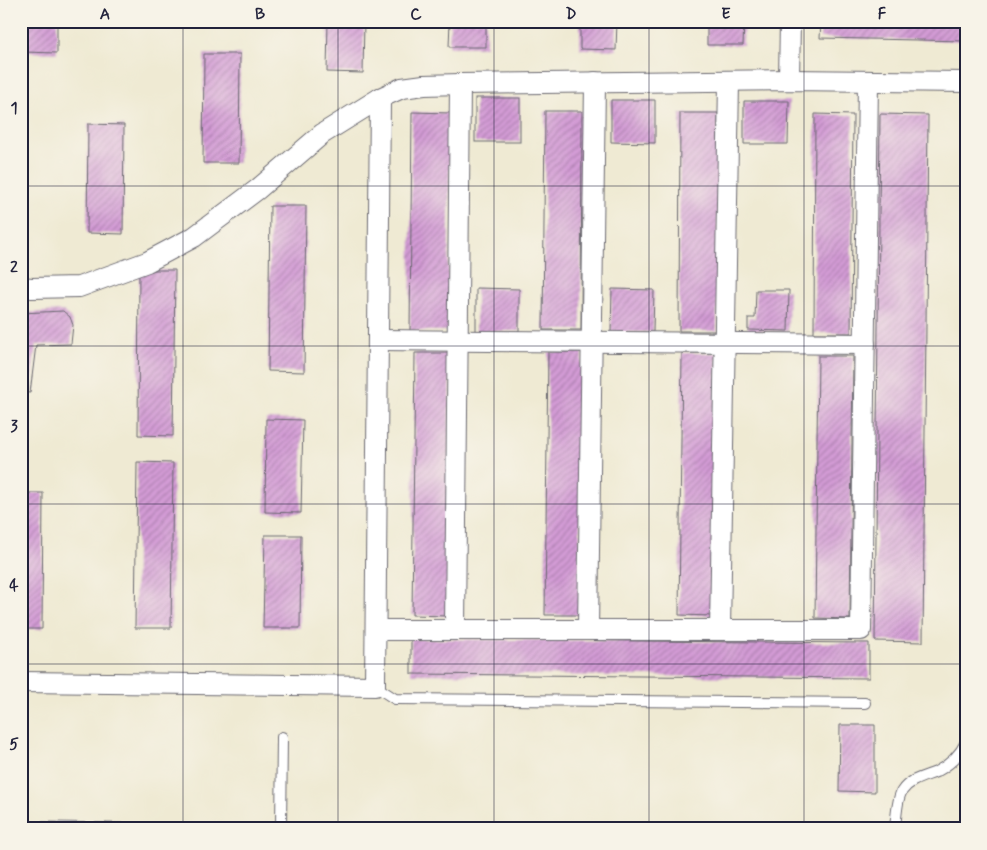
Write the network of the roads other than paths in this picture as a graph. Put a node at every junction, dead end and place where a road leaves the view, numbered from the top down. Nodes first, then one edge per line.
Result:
1 (790, 21) edge
2 (789, 80) junction
3 (729, 81) junction
4 (868, 81) junction
5 (595, 82) junction
6 (966, 82) edge
7 (460, 84) junction
8 (380, 98) junction
9 (21, 288) edge
10 (378, 340) junction
11 (458, 341) junction
12 (592, 342) junction
13 (724, 343) junction
14 (865, 344) junction
15 (376, 630) junction
16 (455, 630) junction
17 (588, 630) junction
18 (720, 630) junction
19 (21, 682) edge
20 (375, 686) junction
21 (865, 702) dead end
22 (282, 737) dead end
23 (966, 742) edge
24 (21, 827) edge
25 (142, 829) edge
26 (281, 829) edge
27 (896, 829) edge

1 - 2 street
2 - 3 street
2 - 4 street
3 - 5 street
3 - 13 street
4 - 6 street
4 - 14 street
5 - 7 street
5 - 12 street
7 - 8 street
7 - 11 street
8 - 9 street
8 - 10 street
10 - 11 street
10 - 15 street
11 - 12 street
11 - 16 street
12 - 13 street
12 - 17 street
13 - 14 street
13 - 18 street
14 - 18 street
15 - 16 street
15 - 20 street
16 - 17 street
17 - 18 street
19 - 20 street
20 - 21 lane
22 - 26 lane
23 - 27 lane
24 - 25 lane

